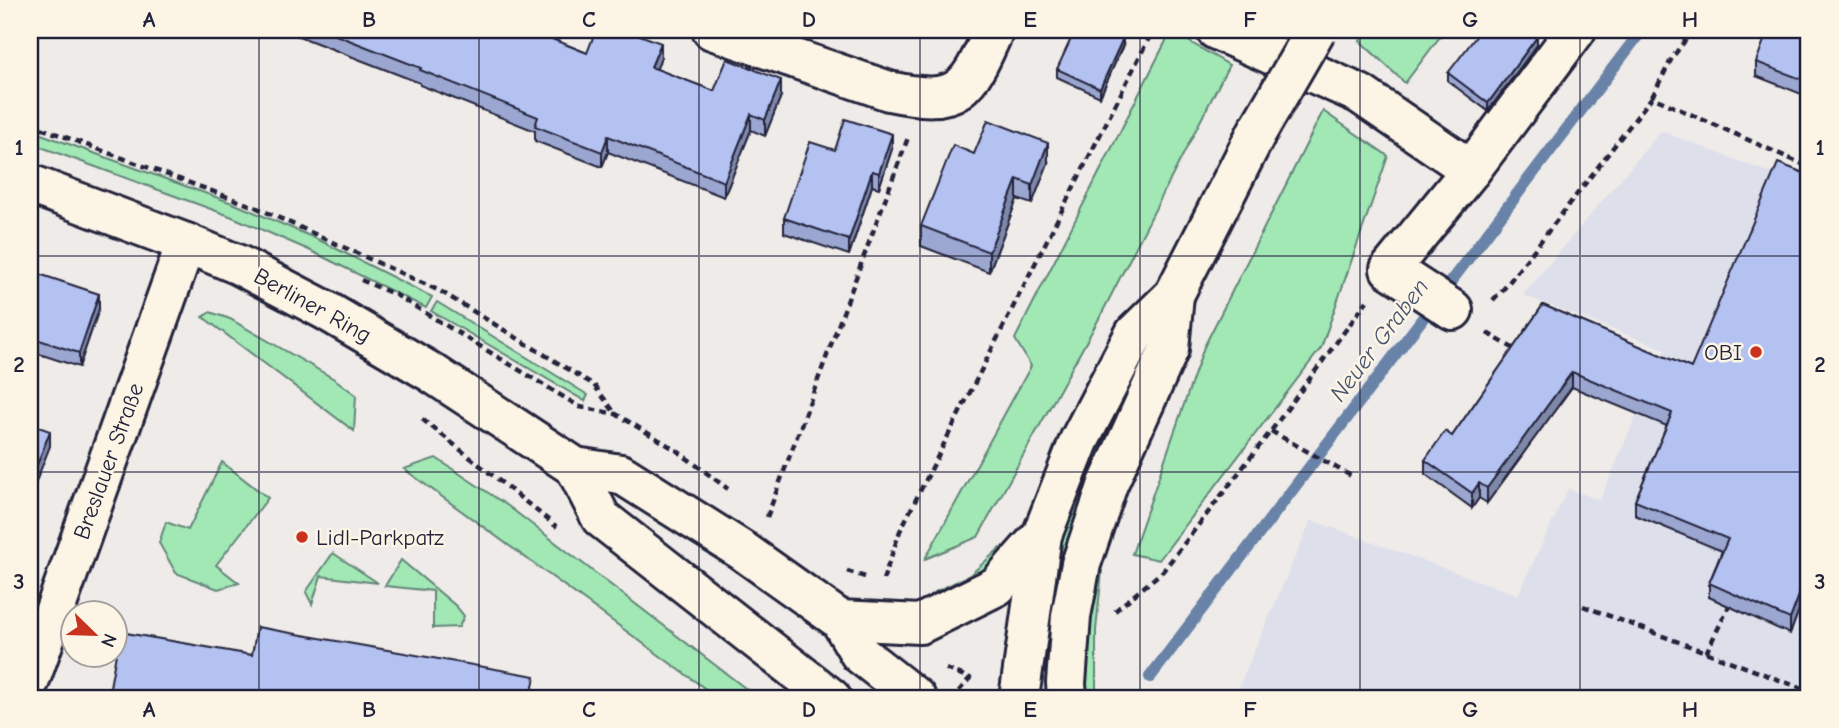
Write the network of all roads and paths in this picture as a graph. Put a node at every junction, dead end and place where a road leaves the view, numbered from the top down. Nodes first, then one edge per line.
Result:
1 (712, 30) edge
2 (994, 30) edge
3 (1153, 30) edge
4 (1216, 30) edge
5 (1316, 30) edge
6 (1576, 30) edge
7 (1693, 30) edge
8 (923, 97) junction
9 (1652, 97) junction
10 (30, 124) edge
11 (1809, 167) edge
12 (1471, 170) junction
13 (30, 184) edge
14 (186, 243) junction
15 (1403, 278) junction
16 (1174, 295) junction
17 (1462, 317) junction
18 (1518, 351) edge
19 (1271, 431) junction
20 (575, 467) junction
21 (1353, 477) dead end
22 (736, 495) dead end
23 (756, 510) dead end
24 (766, 517) junction
25 (777, 525) dead end
26 (1042, 535) junction
27 (839, 568) dead end
28 (883, 580) junction
29 (894, 580) dead end
30 (1583, 606) dead end
31 (1729, 606) edge
32 (840, 620) junction
33 (1106, 620) dead end
34 (1706, 653) junction
35 (970, 678) dead end
36 (30, 680) edge
37 (1809, 691) edge
38 (831, 698) edge
39 (916, 698) edge
40 (953, 698) edge
41 (1019, 698) edge
42 (1067, 698) edge

1 - 8 street
2 - 8 street
3 - 28 path
4 - 12 street
5 - 16 street, bridge
6 - 12 street
7 - 9 path
8 - 24 path
9 - 11 path
9 - 17 path
10 - 22 path
12 - 15 street
13 - 14 street, Berliner Ring
14 - 20 street, Berliner Ring
14 - 36 street, Breslauer Straße
15 - 17 street
15 - 19 path
16 - 26 street
16 - 42 street
17 - 18 path
19 - 21 path
19 - 33 path
20 - 32 street, Berliner Ring
20 - 38 street, Berliner Ring
23 - 24 path
24 - 25 path
26 - 32 street
26 - 41 street
27 - 28 path
28 - 29 path
30 - 34 path
31 - 34 path
32 - 39 street, Berliner Ring
34 - 37 path
35 - 40 path

